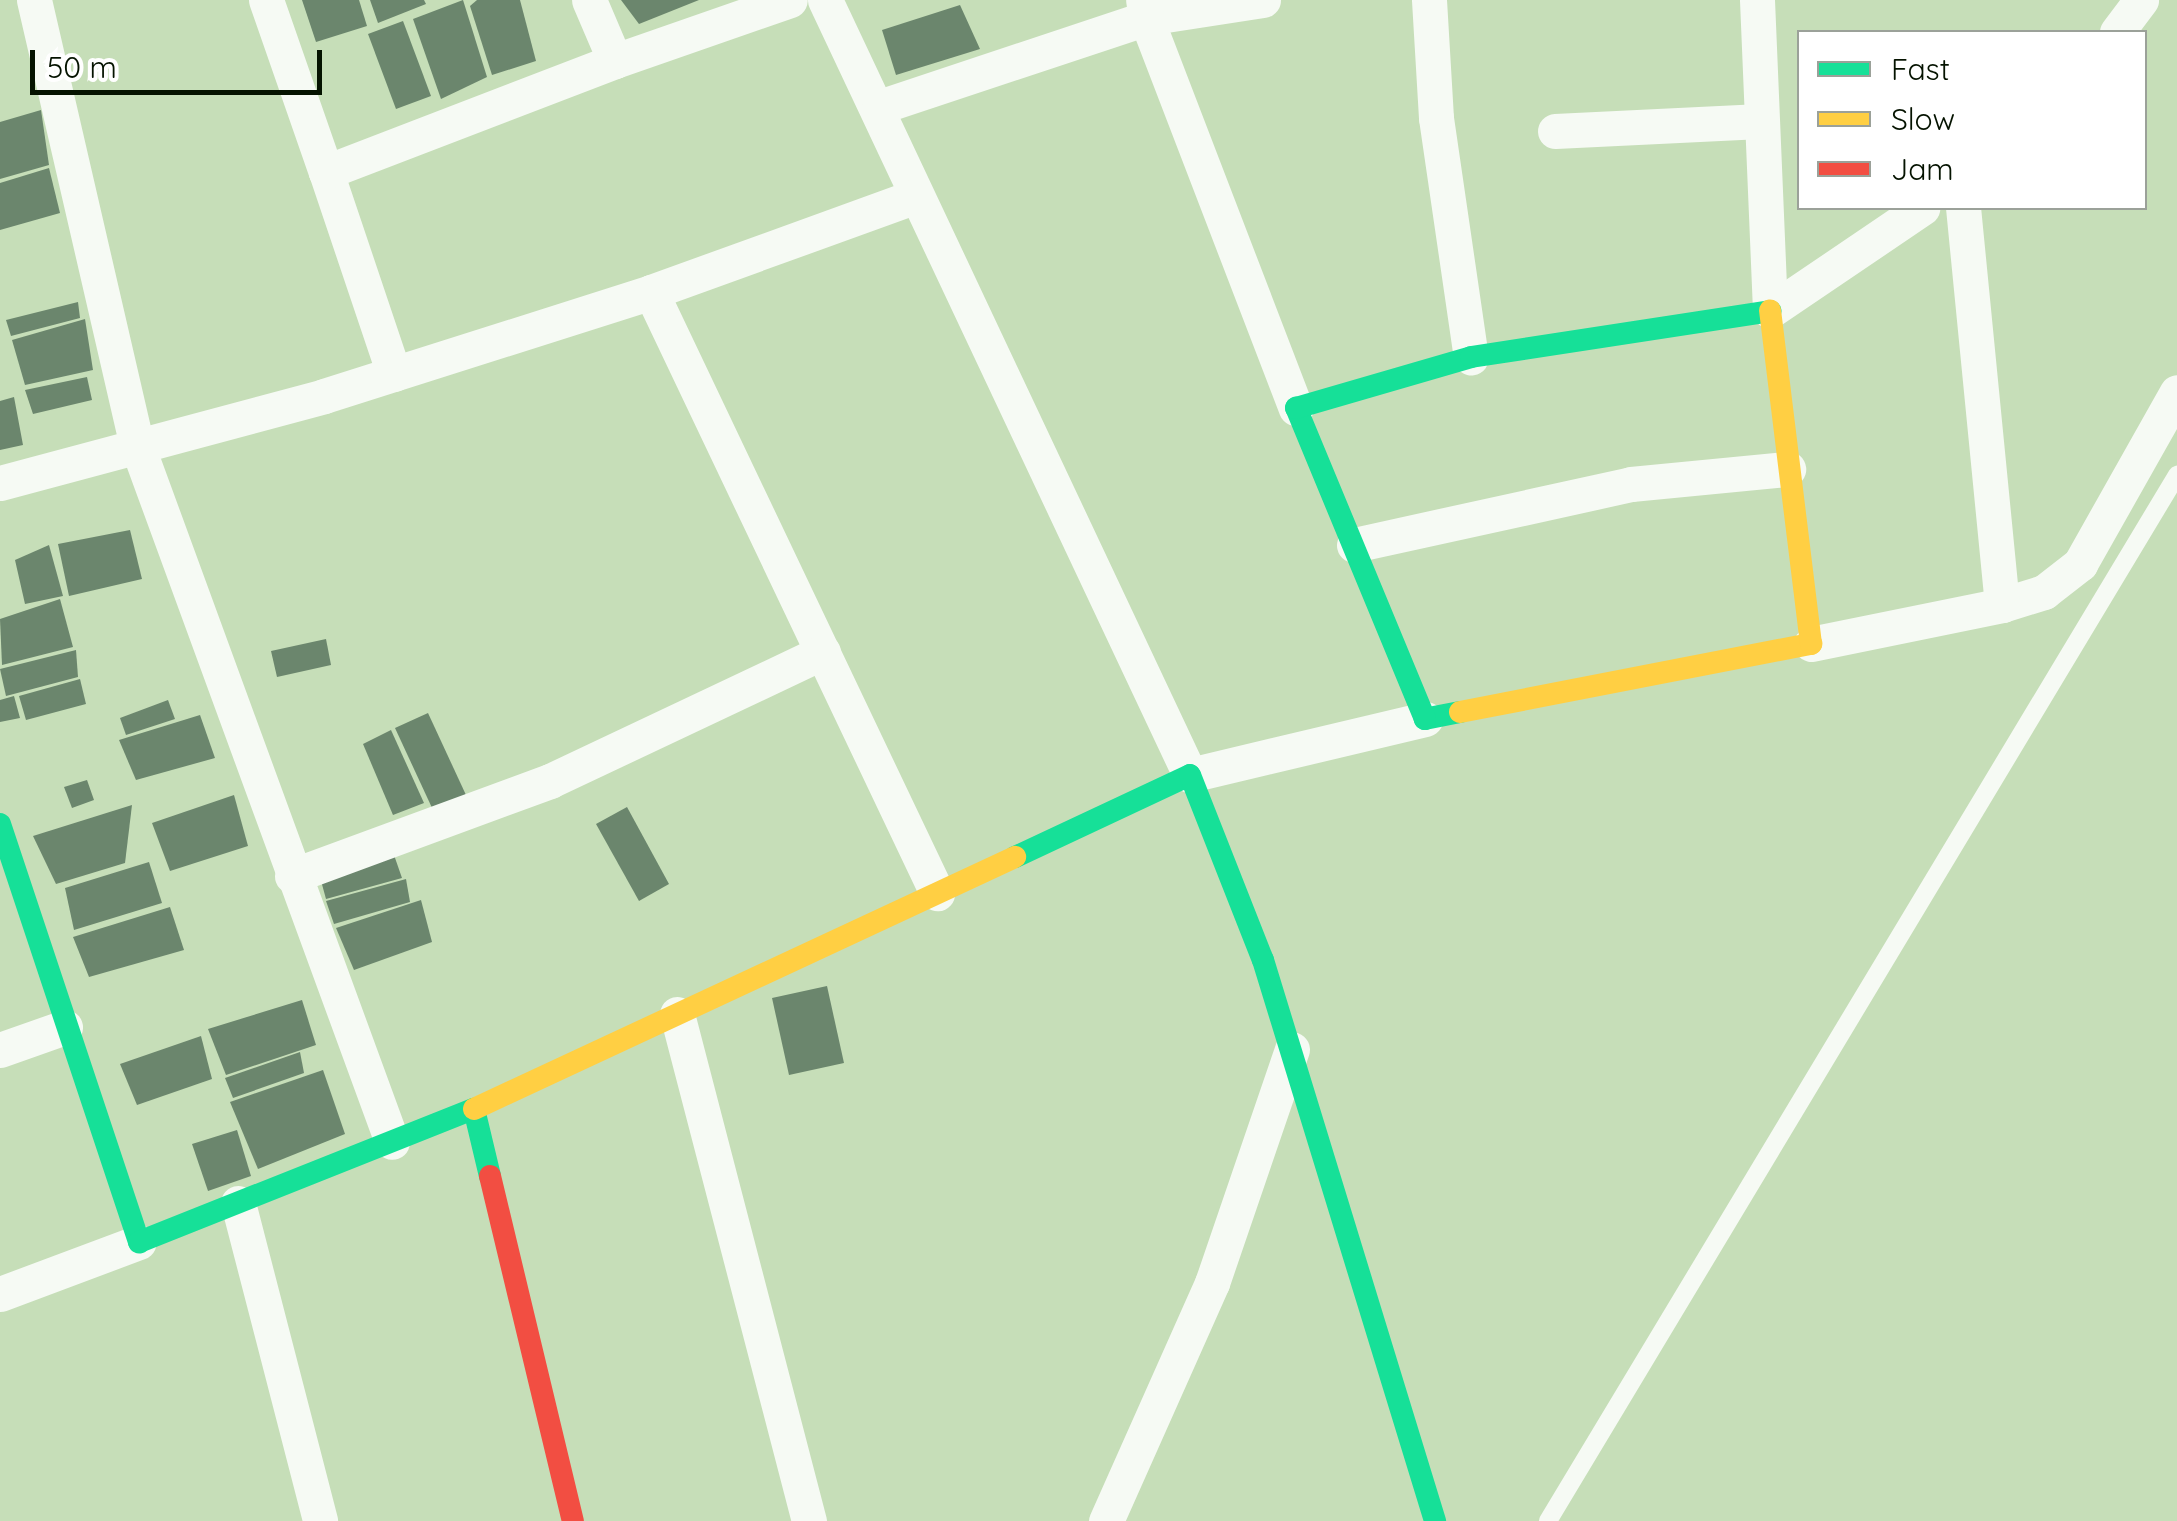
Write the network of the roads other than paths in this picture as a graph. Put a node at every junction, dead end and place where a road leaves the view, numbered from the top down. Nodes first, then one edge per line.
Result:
1 (34, 0) edge
2 (266, 0) edge
3 (589, 0) edge
4 (790, 0) edge
5 (825, 0) edge
6 (1262, 0) edge
7 (1428, 0) edge
8 (1758, 0) edge
9 (2141, 0) edge
10 (1145, 9) edge
11 (2118, 30) edge
12 (615, 61) junction
13 (880, 107) junction
14 (1761, 121) junction
15 (1555, 131) dead end
16 (326, 172) junction
17 (913, 197) junction
18 (1919, 210) edge
19 (1963, 210) edge
20 (651, 292) junction
21 (1770, 311) junction
22 (1471, 357) junction
23 (394, 374) junction
24 (2177, 392) edge
25 (1296, 408) junction
26 (137, 444) junction
27 (1788, 469) junction
28 (2177, 475) edge
29 (0, 484) edge
30 (1354, 545) junction
31 (2002, 605) junction
32 (1810, 644) junction
33 (823, 652) junction
34 (1424, 719) junction
35 (1190, 775) junction
36 (0, 826) edge
37 (292, 876) junction
38 (937, 892) junction
39 (677, 1014) junction
40 (64, 1026) junction
41 (1292, 1049) junction
42 (0, 1050) edge
43 (474, 1110) junction
44 (392, 1142) junction
45 (238, 1203) junction
46 (139, 1242) junction
47 (0, 1294) edge
48 (320, 1521) edge
49 (573, 1521) edge
50 (809, 1521) edge
51 (1106, 1521) edge
52 (1435, 1521) edge
53 (1548, 1521) edge

1 - 26 street
2 - 16 street
3 - 12 street
4 - 12 street
5 - 13 street
6 - 10 street
7 - 22 street
8 - 14 street
9 - 11 street
10 - 13 street
10 - 25 street
12 - 16 street
13 - 17 street
14 - 15 street
14 - 21 street
16 - 23 street
17 - 20 street
17 - 35 street
18 - 21 street
19 - 31 street
20 - 23 street
20 - 33 street
21 - 22 street
21 - 27 street
22 - 25 street
23 - 26 street
24 - 31 street
25 - 30 street
26 - 29 street
26 - 37 street
27 - 30 street
27 - 32 street
28 - 53 lane
30 - 34 street
31 - 32 street
32 - 34 street
33 - 37 street
33 - 38 street
34 - 35 street
35 - 38 street
35 - 41 street
36 - 40 street
37 - 44 street
38 - 39 street
39 - 43 street
39 - 50 street
40 - 42 street
40 - 46 street
41 - 51 street
41 - 52 street
43 - 44 street
43 - 49 street
44 - 45 street
45 - 46 street
45 - 48 street
46 - 47 street

